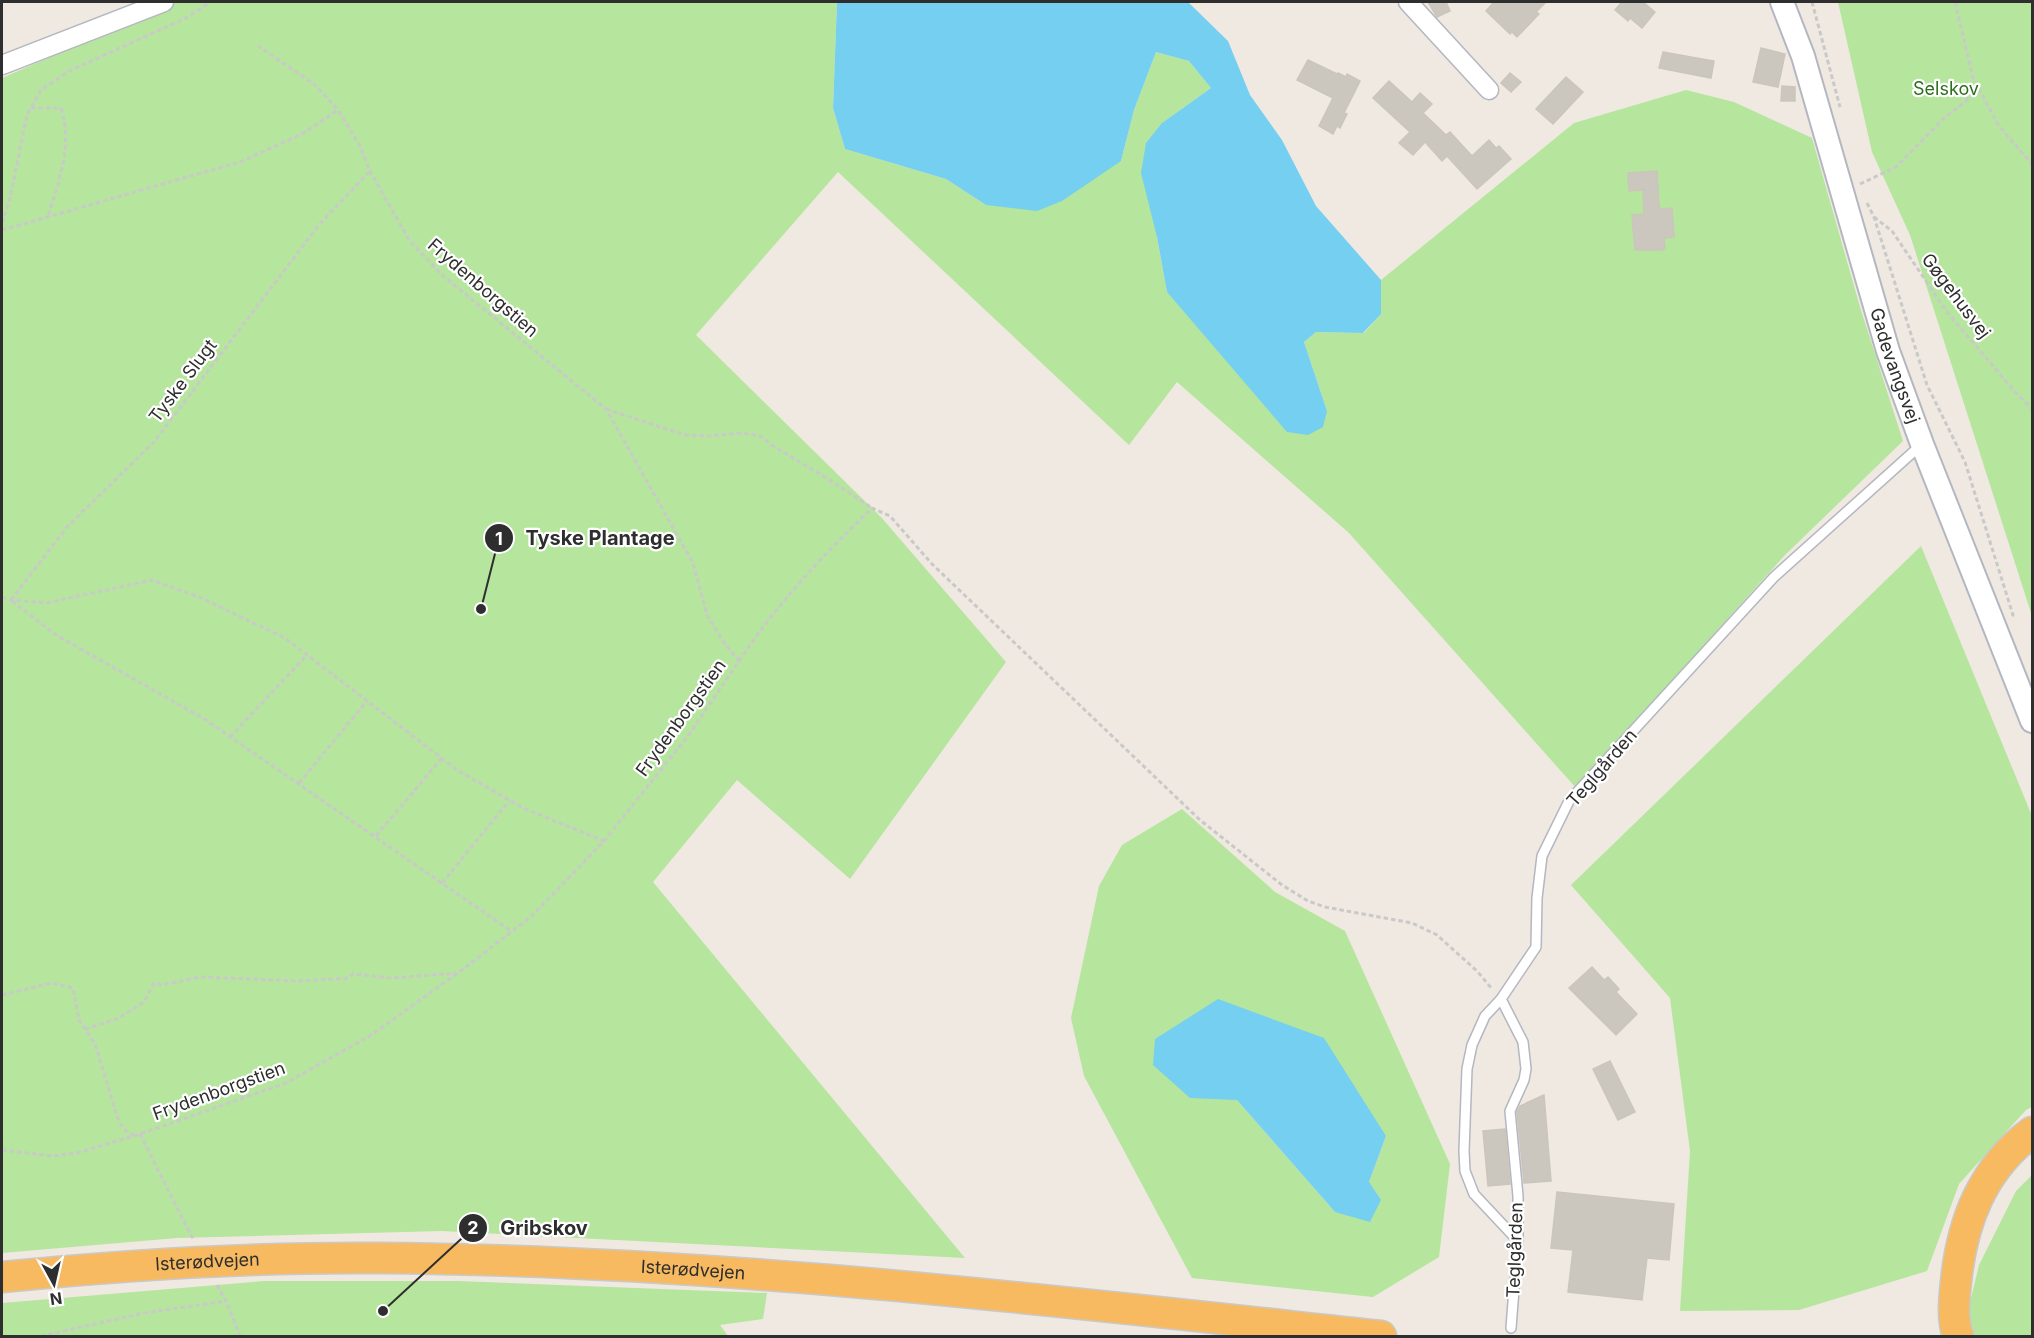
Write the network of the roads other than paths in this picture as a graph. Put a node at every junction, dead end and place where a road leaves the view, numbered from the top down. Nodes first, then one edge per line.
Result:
1 (164, 2) edge
2 (1408, 2) edge
3 (1782, 2) edge
4 (2, 65) edge
5 (1489, 90) dead end
6 (1922, 444) junction
7 (2032, 721) edge
8 (1501, 999) junction
9 (2032, 1132) edge
10 (1518, 1241) junction
11 (2, 1277) edge
12 (1511, 1328) dead end
13 (1954, 1332) edge
14 (1381, 1336) edge

1 - 4 street
2 - 5 street
3 - 6 street, Gadevangsvej
6 - 7 street, Gadevangsvej
6 - 8 lane, Teglgården
8 - 10 lane, Teglgården
8 - 10 lane
9 - 13 highway
10 - 12 lane, Teglgården
11 - 14 highway, Isterødvejen

